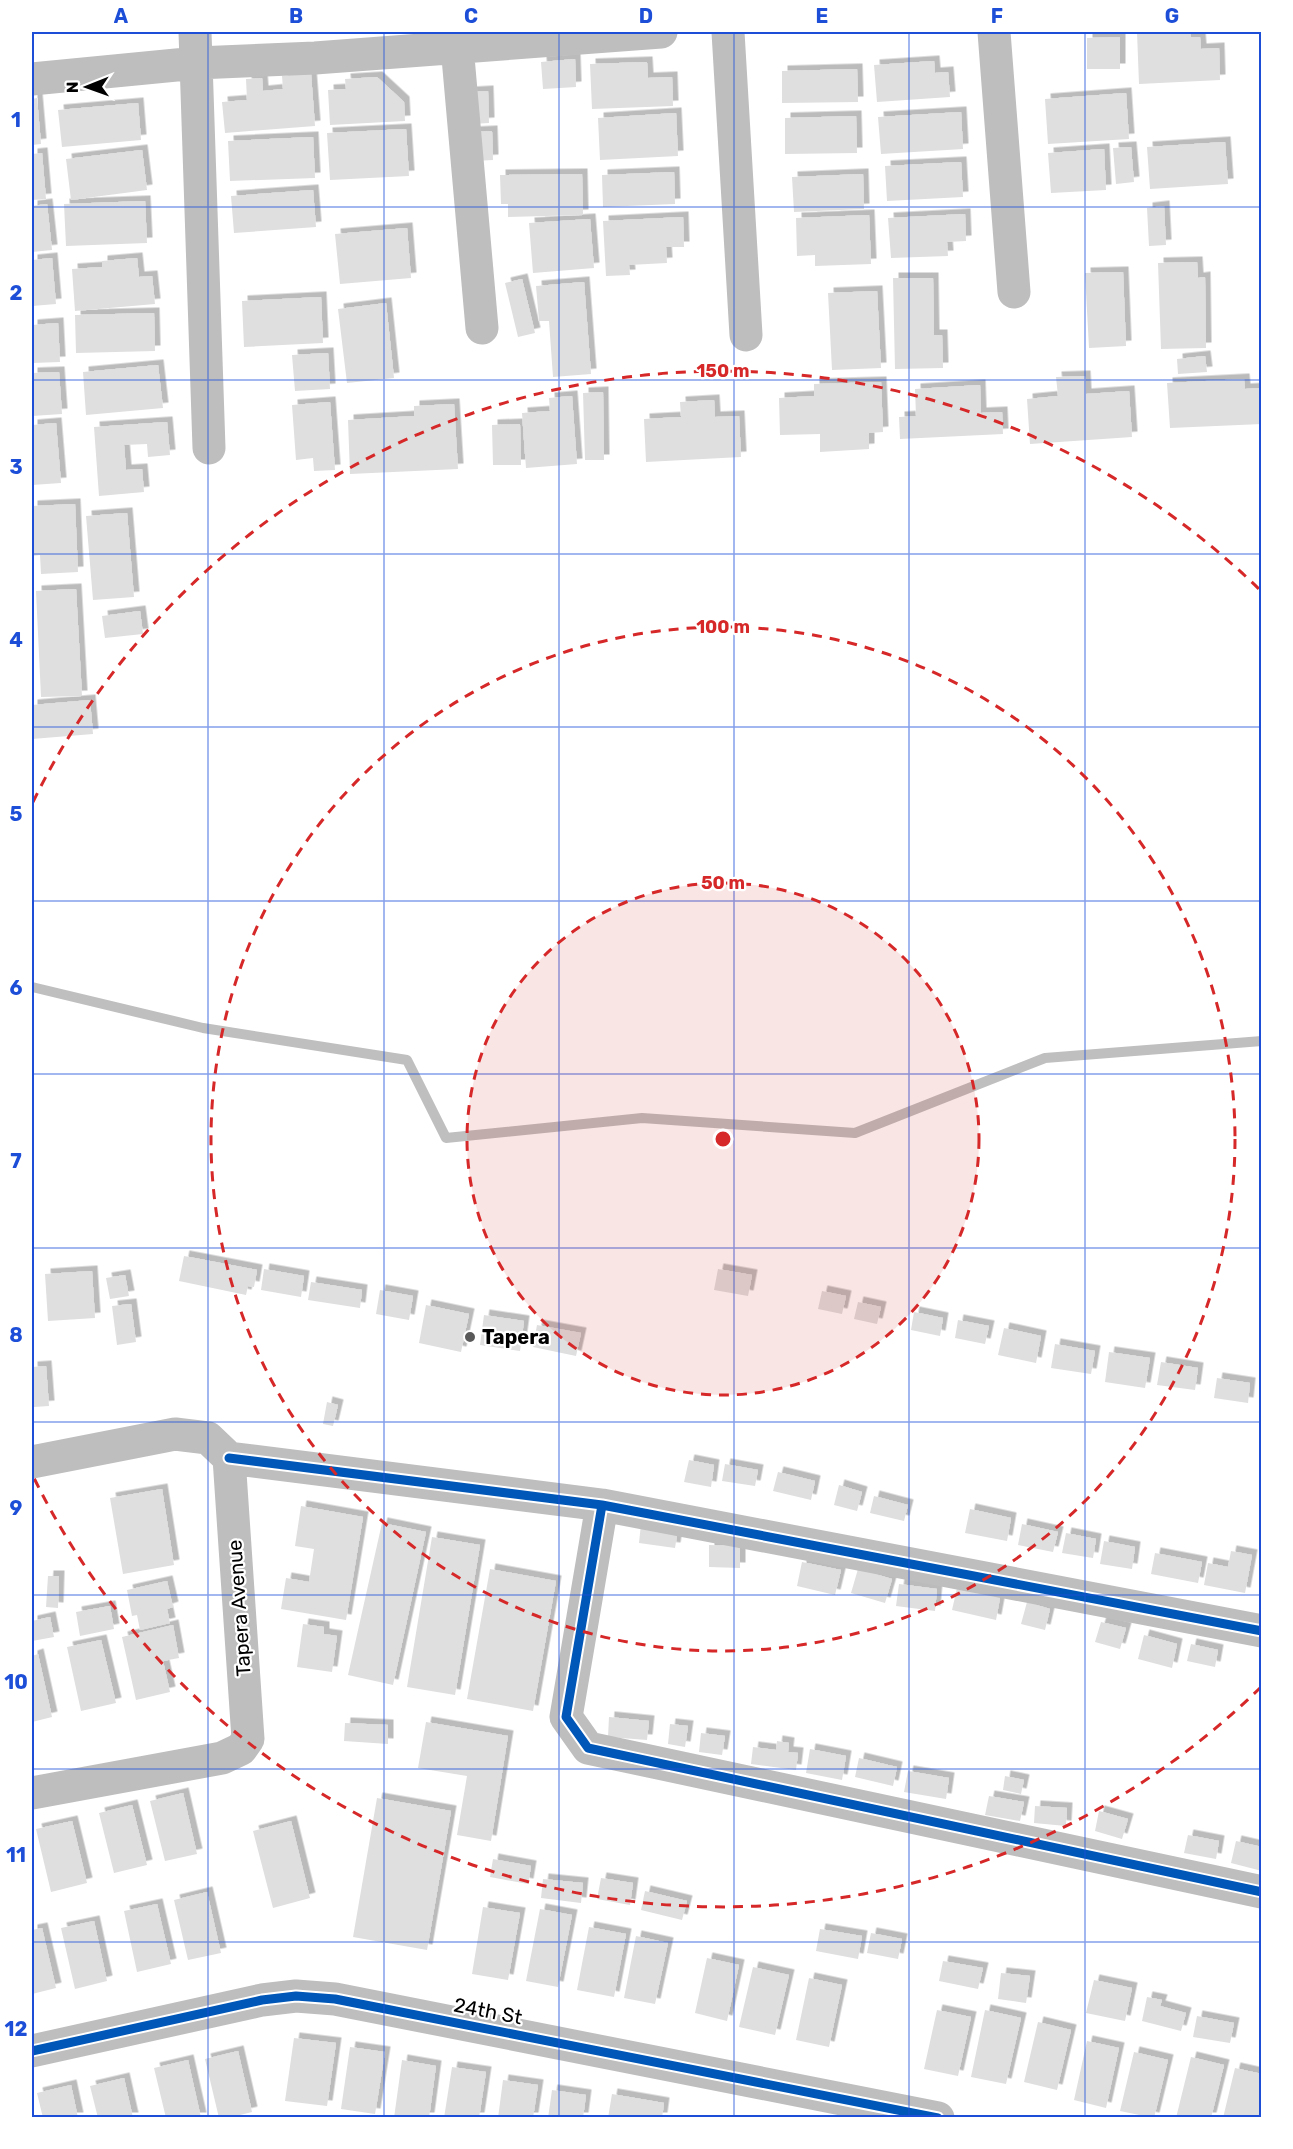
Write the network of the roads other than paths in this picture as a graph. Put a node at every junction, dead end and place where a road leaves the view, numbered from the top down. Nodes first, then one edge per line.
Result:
1 (661, 32) edge
2 (729, 32) edge
3 (994, 32) edge
4 (457, 46) junction
5 (196, 47) edge
6 (32, 79) edge
7 (1014, 292) dead end
8 (482, 328) dead end
9 (746, 335) dead end
10 (209, 448) dead end
11 (229, 1458) junction
12 (32, 1462) edge
13 (602, 1505) junction
14 (1262, 1630) edge
15 (32, 1794) edge
16 (1262, 1892) edge
17 (32, 2051) edge
18 (938, 2118) edge

1 - 4 street
2 - 9 street
3 - 7 street
4 - 5 street
4 - 8 street
5 - 6 street
5 - 10 street
11 - 12 street
11 - 13 street
11 - 15 street, Tapera Avenue
13 - 14 street
13 - 16 street
17 - 18 street, 24th St

